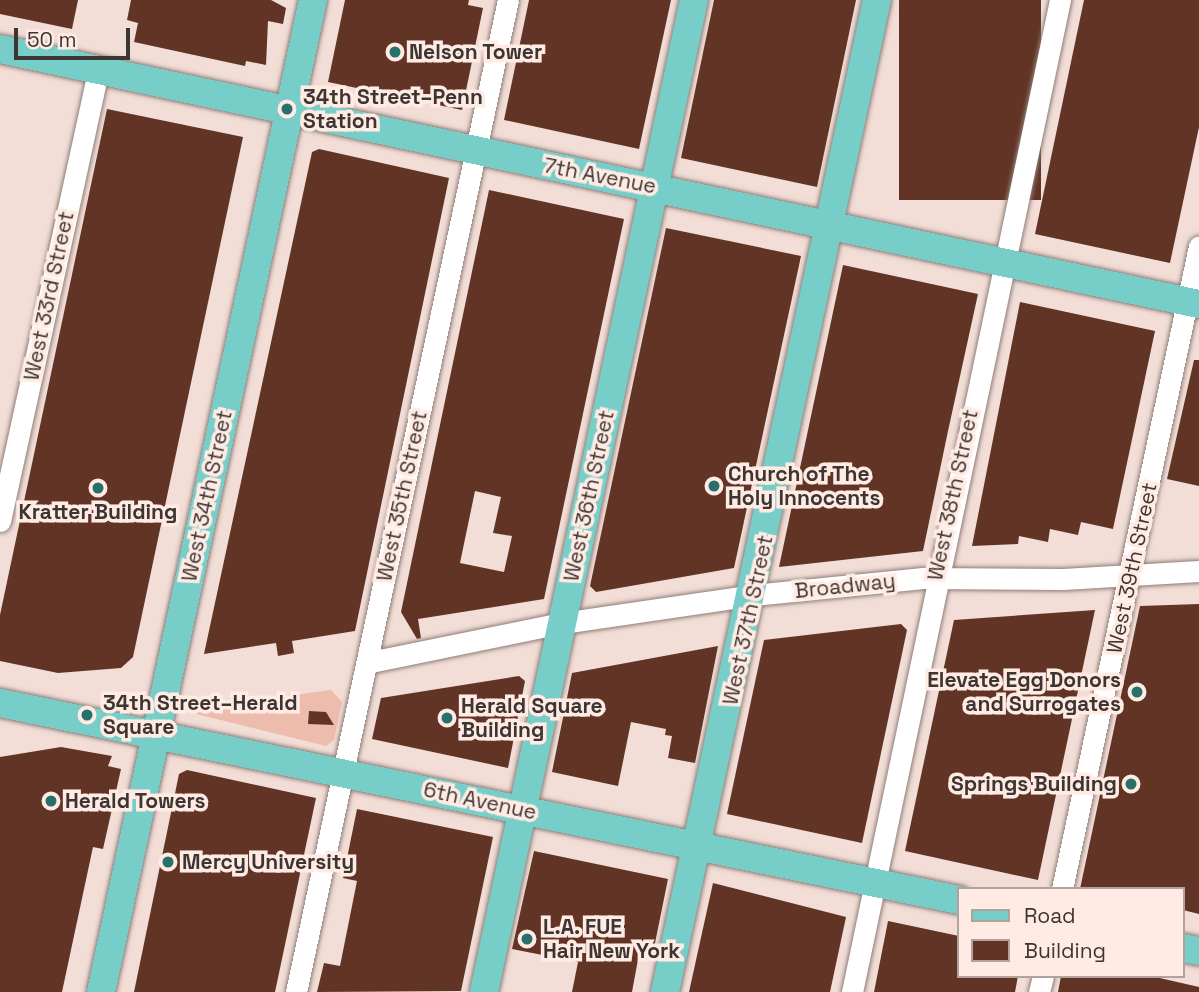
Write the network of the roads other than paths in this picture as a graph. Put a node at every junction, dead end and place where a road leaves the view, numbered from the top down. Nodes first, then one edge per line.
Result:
1 (313, 0) edge
2 (508, 0) edge
3 (694, 0) edge
4 (877, 0) edge
5 (1060, 0) edge
6 (0, 49) edge
7 (98, 70) junction
8 (289, 111) junction
9 (475, 151) junction
10 (655, 187) junction
11 (829, 225) junction
12 (1199, 246) edge
13 (1003, 262) junction
14 (1193, 303) edge
15 (0, 521) edge
16 (1199, 571) edge
17 (1131, 575) junction
18 (935, 579) junction
19 (753, 595) junction
20 (562, 623) junction
21 (370, 662) junction
22 (0, 703) edge
23 (156, 735) junction
24 (343, 771) junction
25 (522, 810) junction
26 (698, 844) junction
27 (875, 882) junction
28 (1062, 887) edge
29 (958, 900) edge
30 (101, 992) edge
31 (296, 992) edge
32 (484, 992) edge
33 (665, 992) edge
34 (852, 992) edge

1 - 8 main road, West 34th Street
2 - 9 street, West 35th Street
3 - 10 main road, West 36th Street
4 - 11 main road, West 37th Street
5 - 13 street, West 38th Street
6 - 7 main road, 7th Avenue
7 - 8 main road, 7th Avenue
7 - 15 street, West 33rd Street
8 - 9 main road, 7th Avenue
8 - 23 main road, West 34th Street
9 - 10 main road, 7th Avenue
9 - 21 street, West 35th Street
10 - 11 main road, 7th Avenue
10 - 20 main road, West 36th Street
11 - 13 main road, 7th Avenue
11 - 19 main road, West 37th Street
12 - 14 street, West 39th Street
13 - 14 main road, 7th Avenue
13 - 18 street, West 38th Street
14 - 17 street, West 39th Street
16 - 17 street, Broadway
17 - 18 street, Broadway
17 - 28 street, West 39th Street
18 - 19 street, Broadway
18 - 27 street, West 38th Street
19 - 20 street, Broadway
19 - 26 main road, West 37th Street
20 - 21 street, Broadway
20 - 25 main road, West 36th Street
21 - 24 street, West 35th Street
22 - 23 main road, 6th Avenue
23 - 24 main road, 6th Avenue
23 - 30 main road, West 34th Street
24 - 25 main road, 6th Avenue
24 - 31 street, West 35th Street
25 - 26 main road, 6th Avenue
25 - 32 main road, West 36th Street
26 - 27 main road, 6th Avenue
26 - 33 main road, West 37th Street
27 - 29 main road, 6th Avenue
27 - 34 street, West 38th Street

